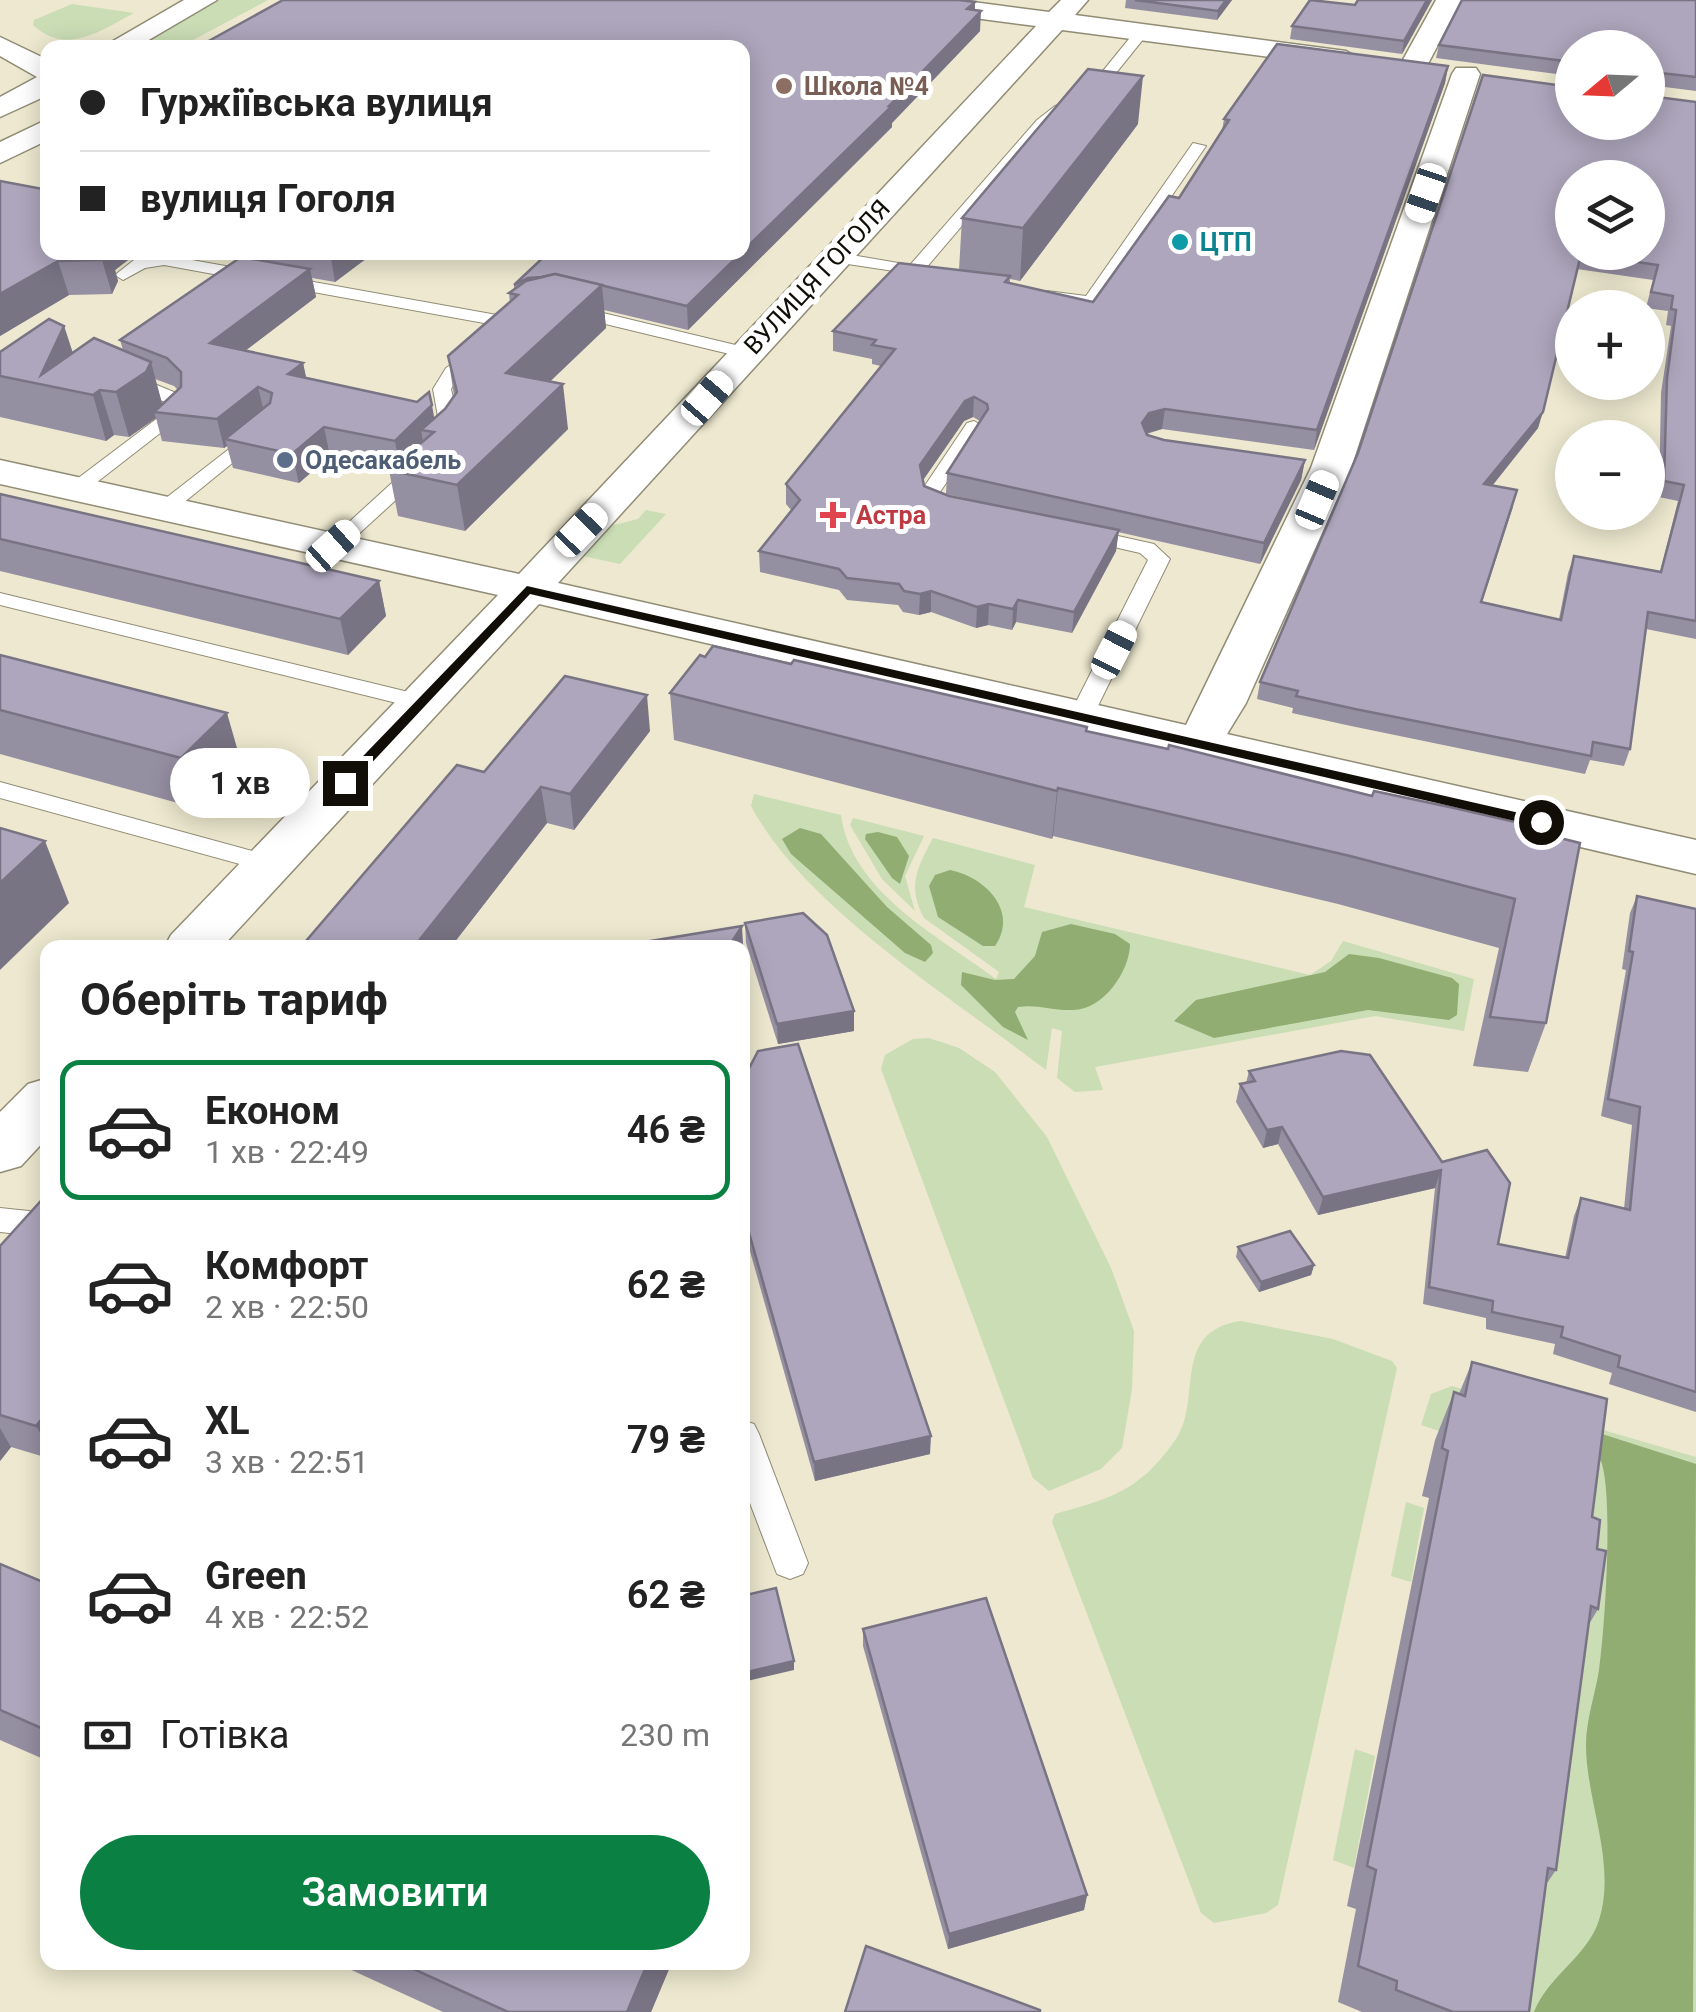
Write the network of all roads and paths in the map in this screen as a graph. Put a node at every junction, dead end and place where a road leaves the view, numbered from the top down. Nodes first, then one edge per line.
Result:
1 (204, 0) edge
2 (898, 0) edge
3 (1449, 0) edge
4 (1065, 10) edge
5 (1142, 32) junction
6 (129, 40) edge
7 (0, 45) edge
8 (1394, 65) junction
9 (40, 68) edge
10 (40, 87) edge
11 (0, 108) edge
12 (40, 132) edge
13 (1198, 146) dead end
14 (0, 154) edge
15 (834, 258) junction
16 (914, 271) junction
17 (123, 274) dead end
18 (933, 275) edge
19 (1031, 292) edge
20 (510, 324) junction
21 (746, 353) junction
22 (96, 366) edge
23 (266, 425) edge
24 (974, 427) edge
25 (0, 472) edge
26 (76, 489) junction
27 (164, 509) junction
28 (986, 514) edge
29 (1062, 530) edge
30 (333, 546) junction
31 (527, 590) junction
32 (0, 599) edge
33 (421, 702) junction
34 (1082, 716) junction
35 (1198, 744) junction
36 (0, 790) edge
37 (1696, 857) edge
38 (269, 864) junction
39 (198, 940) edge
40 (40, 1108) edge
41 (0, 1150) edge
42 (0, 1220) edge
43 (40, 1225) edge
44 (750, 1456) edge
45 (790, 1563) dead end

1 - 6 street
2 - 4 street
3 - 8 street
4 - 5 street
4 - 15 street, ВУЛИЦЯ ГОГОЛЯ
5 - 8 street
5 - 16 lane
7 - 9 street
8 - 35 street
10 - 11 street
12 - 14 street
13 - 19 lane
15 - 16 lane
15 - 21 street, ВУЛИЦЯ ГОГОЛЯ
16 - 18 lane
17 - 20 lane
20 - 21 lane
20 - 30 lane
21 - 31 street, ВУЛИЦЯ ГОГОЛЯ
22 - 26 lane
23 - 27 lane
24 - 28 lane
25 - 26 street
26 - 27 street
27 - 30 street
29 - 34 lane
30 - 31 street
31 - 33 street, ВУЛИЦЯ ГОГОЛЯ
31 - 34 street
32 - 33 lane
33 - 38 street, ВУЛИЦЯ ГОГОЛЯ
34 - 35 street
35 - 37 street
36 - 38 lane
38 - 39 street, ВУЛИЦЯ ГОГОЛЯ
40 - 41 street
42 - 43 lane
44 - 45 lane

